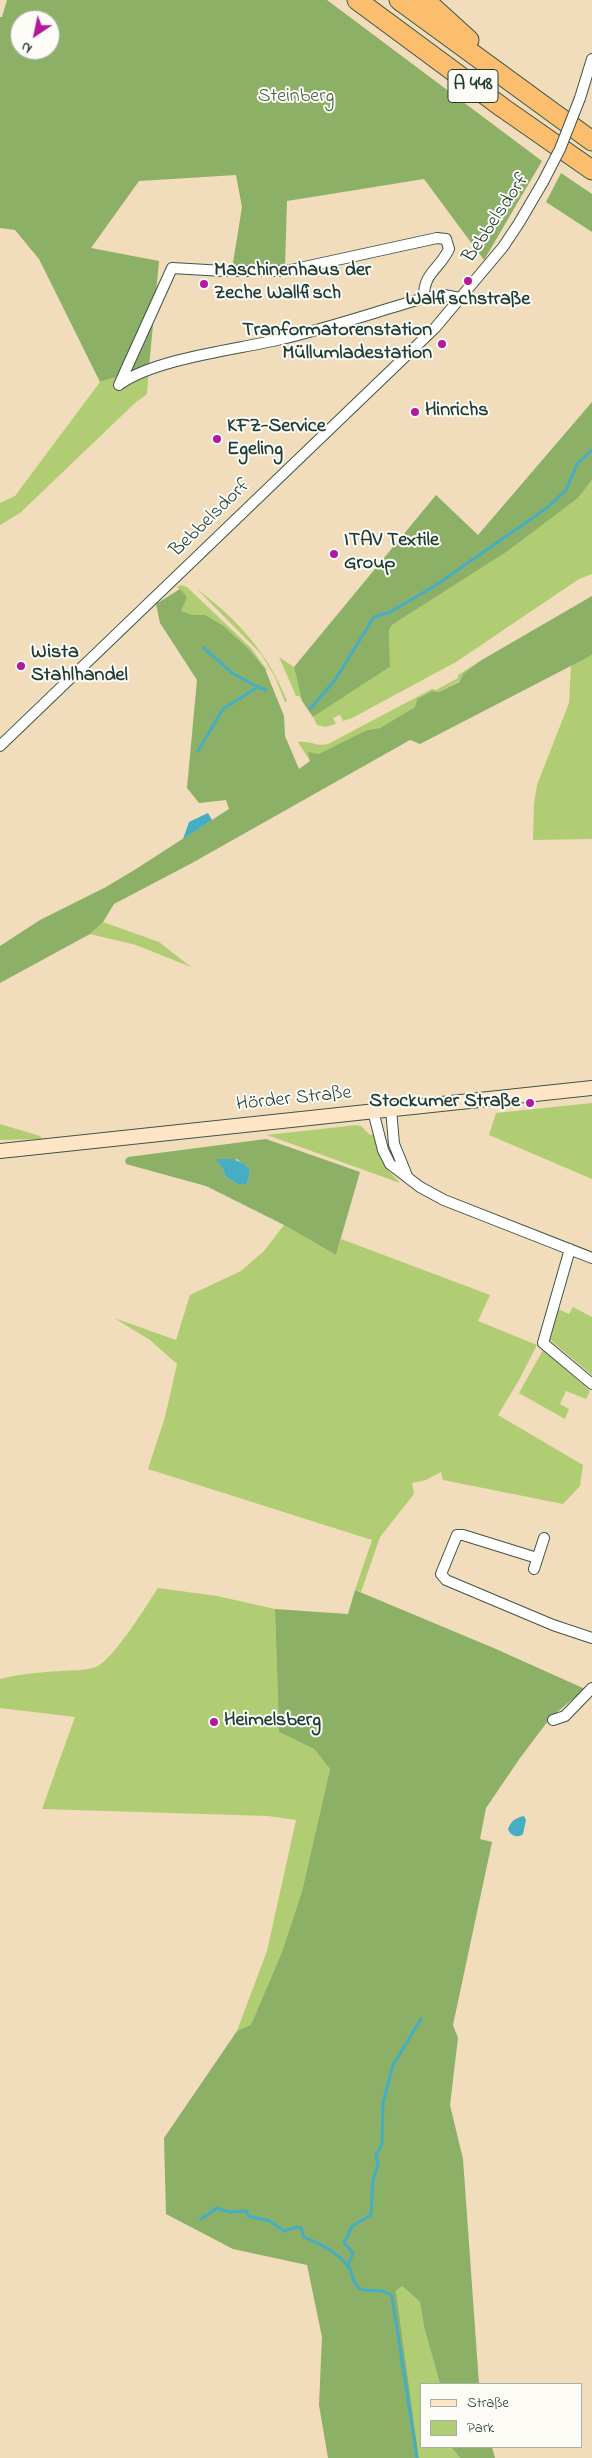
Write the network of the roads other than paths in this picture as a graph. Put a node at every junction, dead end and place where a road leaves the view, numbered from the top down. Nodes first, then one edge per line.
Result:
1 (357, 0) edge
2 (399, 0) edge
3 (425, 0) edge
4 (592, 59) edge
5 (489, 67) junction
6 (592, 141) edge
7 (592, 170) edge
8 (424, 298) junction
9 (460, 298) junction
10 (0, 746) edge
11 (592, 1088) edge
12 (391, 1109) junction
13 (373, 1111) junction
14 (0, 1151) edge
15 (409, 1179) junction
16 (570, 1249) junction
17 (592, 1258) edge
18 (592, 1384) edge
19 (544, 1538) dead end
20 (537, 1558) junction
21 (534, 1569) dead end
22 (592, 1638) edge
23 (592, 1688) edge
24 (553, 1720) dead end

1 - 7 highway, A 448
2 - 5 highway, A 448
3 - 5 highway
4 - 9 street, Bebbelsdorf, bridge
5 - 6 highway, A 448
8 - 8 street
8 - 9 street
9 - 10 street, Bebbelsdorf
11 - 12 main road, Hörder Straße
12 - 13 main road, Hörder Straße
12 - 15 street
13 - 14 main road, Hörder Straße
13 - 15 street
15 - 16 street
16 - 17 street
16 - 18 street
19 - 20 street
20 - 21 street
20 - 22 street
23 - 24 street

